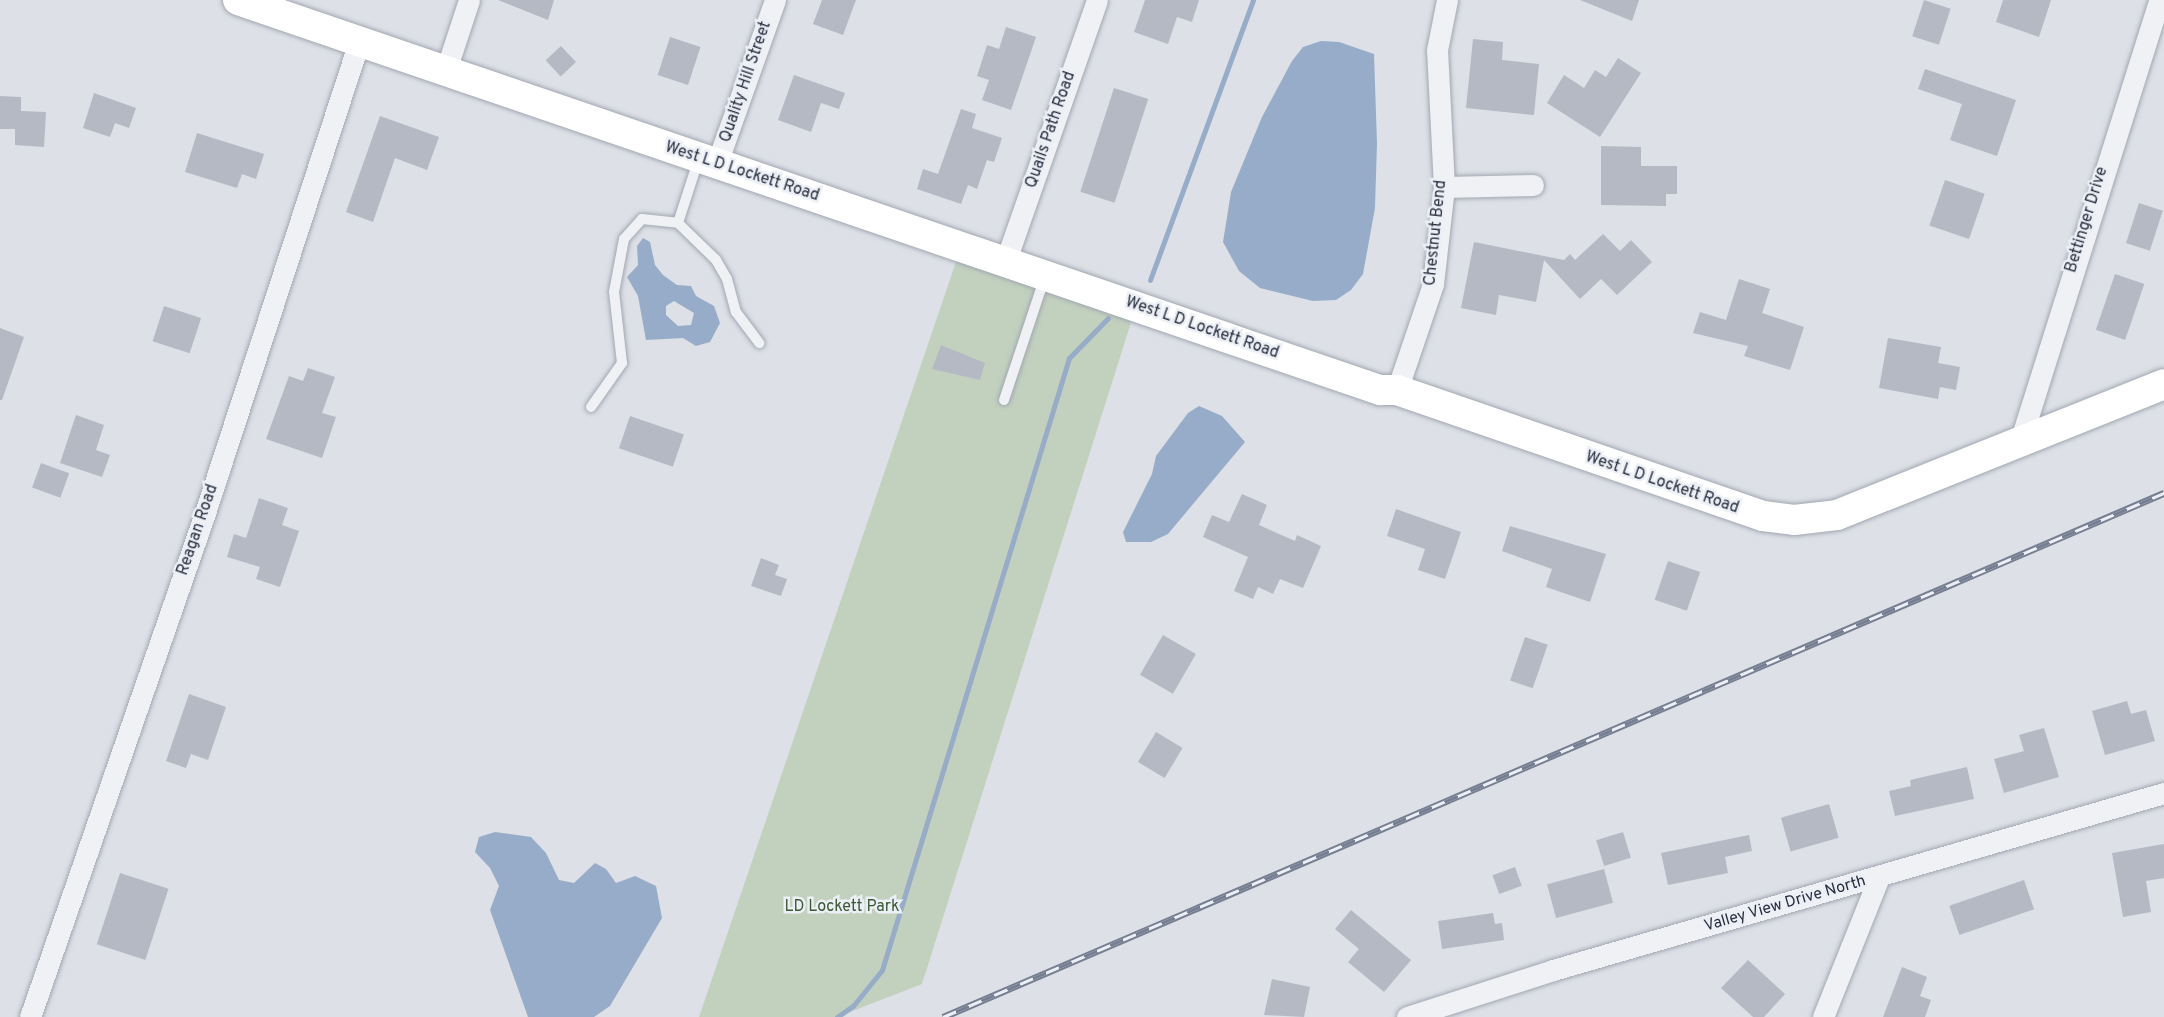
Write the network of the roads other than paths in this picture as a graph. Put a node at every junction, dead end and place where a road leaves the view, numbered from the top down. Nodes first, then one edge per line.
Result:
1 (237, 0) edge
2 (469, 0) edge
3 (775, 0) edge
4 (1097, 0) edge
5 (1447, 0) edge
6 (2158, 0) edge
7 (359, 41) junction
8 (445, 73) junction
9 (708, 160) junction
10 (1533, 185) dead end
11 (1444, 187) junction
12 (678, 222) junction
13 (1006, 260) junction
14 (1046, 274) junction
15 (759, 343) dead end
16 (2164, 384) edge
17 (1397, 390) junction
18 (1004, 400) dead end
19 (591, 407) dead end
20 (2020, 442) junction
21 (2164, 794) edge
22 (1879, 877) junction
23 (30, 1017) edge
24 (1407, 1017) edge
25 (1823, 1017) edge

1 - 7 main road, West L D Lockett Road
2 - 8 street
3 - 9 street, Quality Hill Street
4 - 13 street, Quails Path Road
5 - 11 street, Chestnut Bend
6 - 20 street, Bettinger Drive
7 - 8 main road, West L D Lockett Road
7 - 23 street, Reagan Road
8 - 9 main road, West L D Lockett Road
9 - 12 lane
9 - 13 main road, West L D Lockett Road
10 - 11 street
11 - 17 street, Chestnut Bend
12 - 15 lane
12 - 19 lane
13 - 14 main road, West L D Lockett Road
14 - 17 main road, West L D Lockett Road
14 - 18 lane
16 - 20 main road, West L D Lockett Road
17 - 20 main road, West L D Lockett Road
21 - 22 street, Valley View Drive North
22 - 24 street, Valley View Drive North
22 - 25 street

